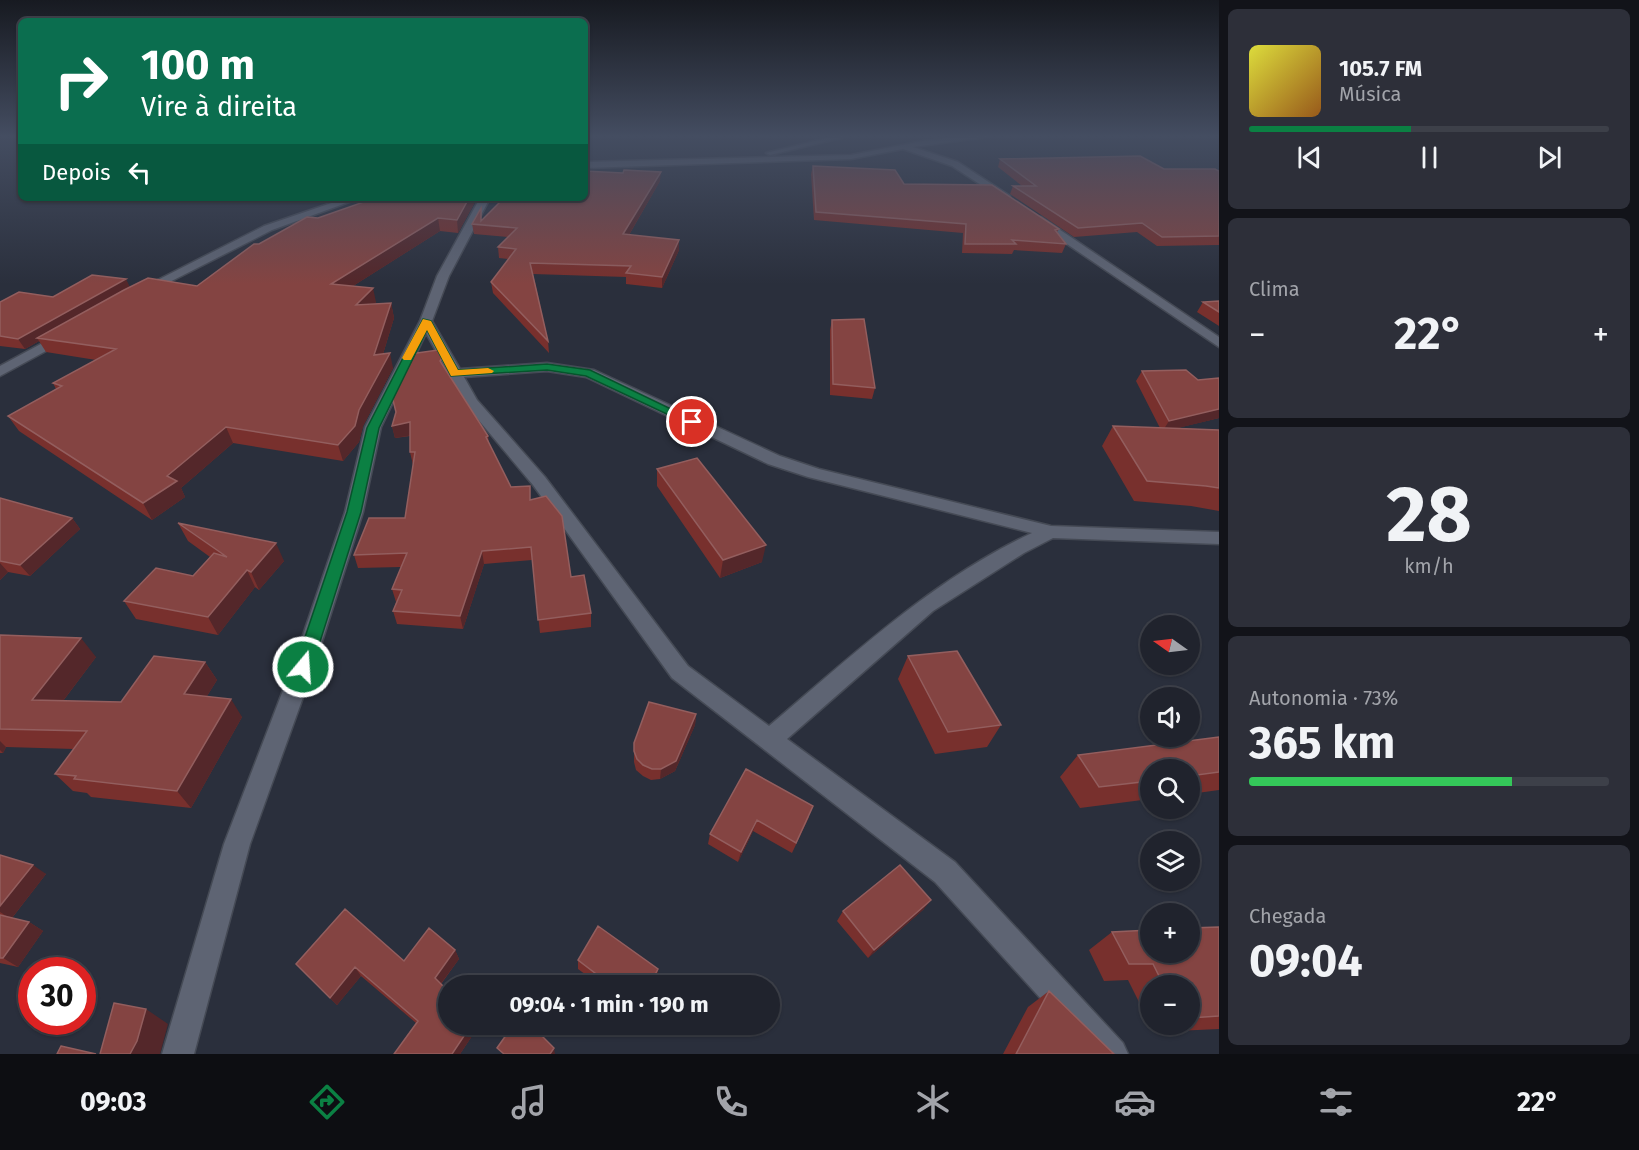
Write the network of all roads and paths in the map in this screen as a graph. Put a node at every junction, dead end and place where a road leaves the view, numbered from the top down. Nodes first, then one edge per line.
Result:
1 (987, 185) edge
2 (346, 201) edge
3 (483, 201) edge
4 (1012, 202) edge
5 (1031, 215) edge
6 (126, 299) edge
7 (426, 321) junction
8 (78, 327) edge
9 (1219, 343) edge
10 (0, 372) edge
11 (455, 374) junction
12 (1051, 532) junction
13 (1219, 538) edge
14 (769, 740) junction
15 (178, 1054) edge
16 (1112, 1054) edge

1 - 4 street
2 - 6 street
3 - 7 street
5 - 9 street
7 - 11 street
7 - 15 street
8 - 10 street
11 - 12 street
11 - 14 street
12 - 13 street
12 - 14 street
14 - 16 street

